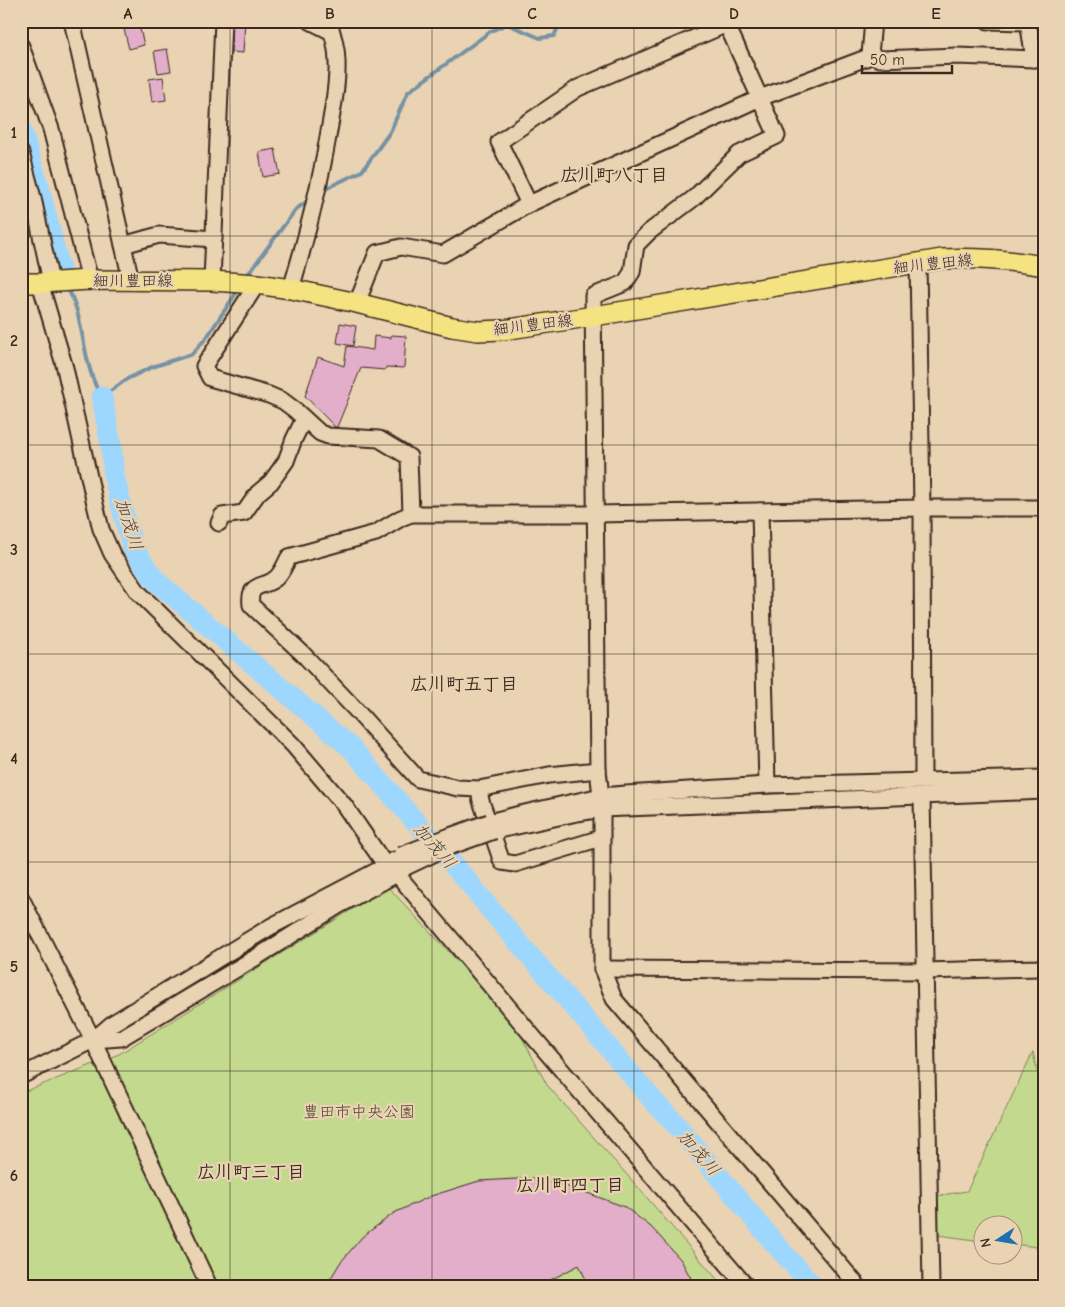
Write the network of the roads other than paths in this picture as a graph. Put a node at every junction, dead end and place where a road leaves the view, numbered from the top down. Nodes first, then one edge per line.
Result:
1 (72, 21) edge
2 (223, 21) edge
3 (310, 21) edge
4 (873, 21) edge
5 (988, 21) edge
6 (1028, 22) edge
7 (730, 23) edge
8 (330, 26) edge
9 (21, 46) edge
10 (870, 55) junction
11 (1039, 58) edge
12 (760, 98) junction
13 (21, 153) edge
14 (529, 204) junction
15 (214, 239) junction
16 (123, 245) junction
17 (918, 262) junction
18 (1044, 266) edge
19 (90, 280) junction
20 (131, 280) junction
21 (212, 280) junction
22 (41, 283) edge
23 (257, 284) junction
24 (291, 289) junction
25 (357, 303) junction
26 (594, 316) junction
27 (304, 419) junction
28 (922, 508) junction
29 (1044, 508) edge
30 (760, 511) junction
31 (411, 514) junction
32 (596, 514) junction
33 (219, 523) dead end
34 (598, 770) junction
35 (1044, 778) edge
36 (923, 781) junction
37 (767, 785) junction
38 (479, 789) junction
39 (1044, 791) edge
40 (922, 796) junction
41 (602, 803) junction
42 (601, 838) junction
43 (398, 865) junction
44 (21, 898) edge
45 (1044, 966) edge
46 (602, 969) junction
47 (924, 971) junction
48 (93, 1040) junction
49 (21, 1076) edge
50 (209, 1286) edge
51 (746, 1286) edge
52 (858, 1286) edge
53 (931, 1286) edge

1 - 16 street
2 - 15 street
3 - 8 street
4 - 10 street
5 - 6 street
6 - 11 street
7 - 12 street
7 - 14 street
8 - 24 street
9 - 19 street
10 - 11 street
10 - 12 street
12 - 14 street
12 - 26 street
13 - 22 street
14 - 25 street
15 - 16 street
15 - 21 street
16 - 20 street
17 - 18 main road, 細川豊田線
17 - 26 main road, 細川豊田線
17 - 28 street
19 - 20 main road, 細川豊田線
19 - 22 main road, 細川豊田線
20 - 21 main road, 細川豊田線
21 - 23 main road, 細川豊田線
22 - 43 street
23 - 24 main road, 細川豊田線
23 - 27 street
24 - 25 main road, 細川豊田線
25 - 26 main road, 細川豊田線
26 - 32 street
27 - 31 street
27 - 33 street
28 - 29 street
28 - 30 street
28 - 36 street
30 - 32 street
30 - 37 street
31 - 32 street
31 - 38 street
32 - 34 street
34 - 38 street
34 - 41 street
35 - 36 street
36 - 37 street
37 - 41 street
38 - 42 street
39 - 40 street
40 - 41 street
40 - 47 street
41 - 42 street
41 - 43 street, bridge
42 - 46 street
43 - 48 street
43 - 51 street
44 - 48 street
45 - 47 street
46 - 47 street
46 - 52 street
47 - 53 street
48 - 49 street
48 - 50 street

